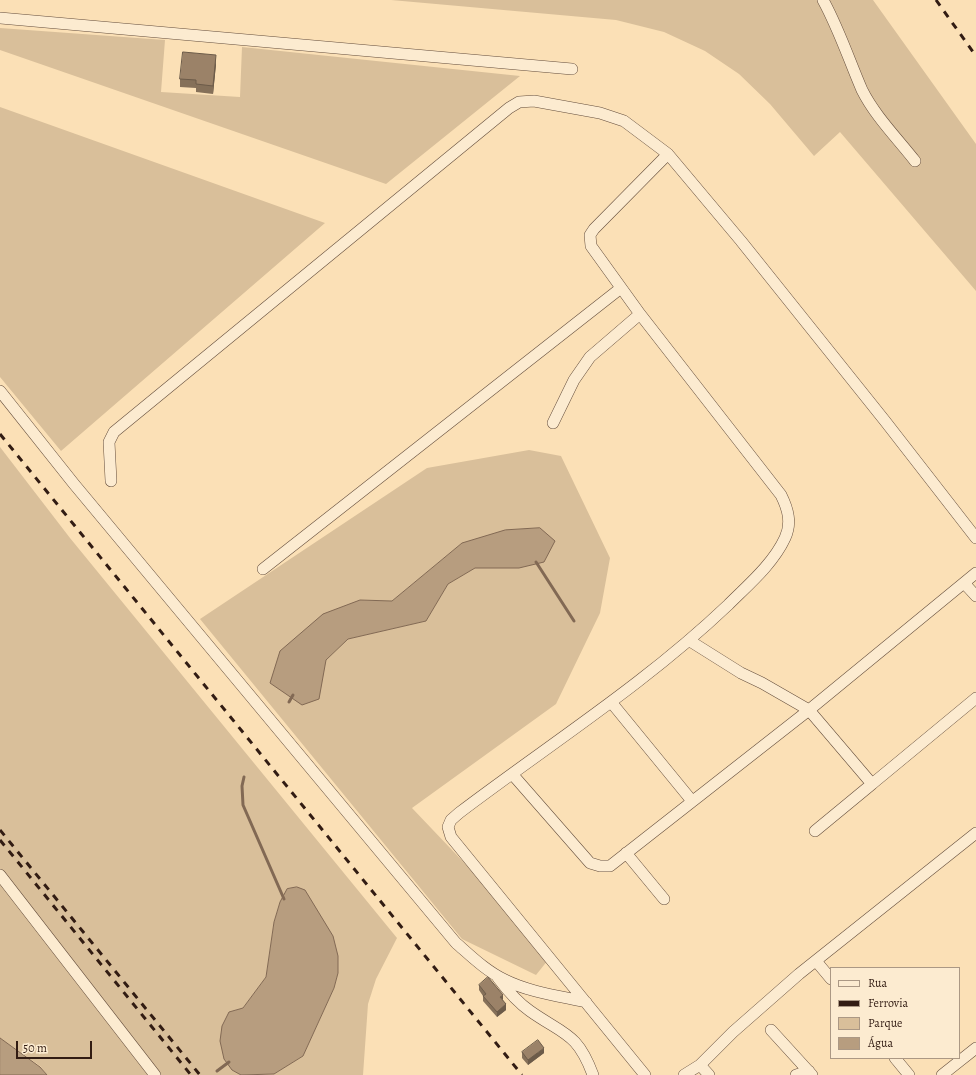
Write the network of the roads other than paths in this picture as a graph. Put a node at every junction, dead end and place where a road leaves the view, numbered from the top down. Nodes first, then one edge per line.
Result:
1 (823, 0) edge
2 (0, 18) edge
3 (572, 69) dead end
4 (668, 154) junction
5 (915, 161) dead end
6 (621, 288) junction
7 (640, 314) junction
8 (0, 391) edge
9 (553, 423) dead end
10 (111, 482) dead end
11 (976, 538) edge
12 (263, 569) dead end
13 (976, 573) edge
14 (964, 583) junction
15 (976, 596) edge
16 (690, 641) junction
17 (976, 698) edge
18 (612, 702) junction
19 (809, 710) junction
20 (513, 775) junction
21 (872, 784) junction
22 (692, 801) junction
23 (815, 831) dead end
24 (976, 833) edge
25 (626, 853) junction
26 (0, 876) edge
27 (664, 898) dead end
28 (816, 961) junction
29 (495, 974) junction
30 (830, 978) edge
31 (586, 1002) junction
32 (771, 1030) dead end
33 (976, 1048) edge
34 (896, 1059) edge
35 (700, 1065) junction
36 (810, 1073) edge
37 (155, 1075) edge
38 (593, 1075) edge
39 (645, 1075) edge
40 (684, 1075) edge
41 (709, 1075) edge
42 (796, 1075) edge
43 (909, 1075) edge
44 (942, 1075) edge

1 - 5 lane
2 - 3 lane
4 - 6 lane
4 - 10 lane
4 - 11 lane
6 - 7 lane
6 - 12 lane
7 - 9 lane
7 - 16 lane
8 - 29 lane
13 - 14 lane
14 - 15 lane
14 - 19 lane
16 - 18 lane
16 - 19 lane
17 - 21 lane
18 - 20 lane
18 - 22 lane
19 - 21 lane
19 - 22 lane
20 - 25 lane
20 - 31 lane
21 - 23 lane
22 - 25 lane
24 - 28 lane
25 - 27 lane
26 - 37 lane
28 - 30 lane
28 - 35 lane
29 - 31 lane
29 - 38 lane
31 - 39 lane
32 - 36 lane
33 - 44 lane
34 - 43 lane
35 - 40 lane
35 - 41 lane
36 - 42 lane

